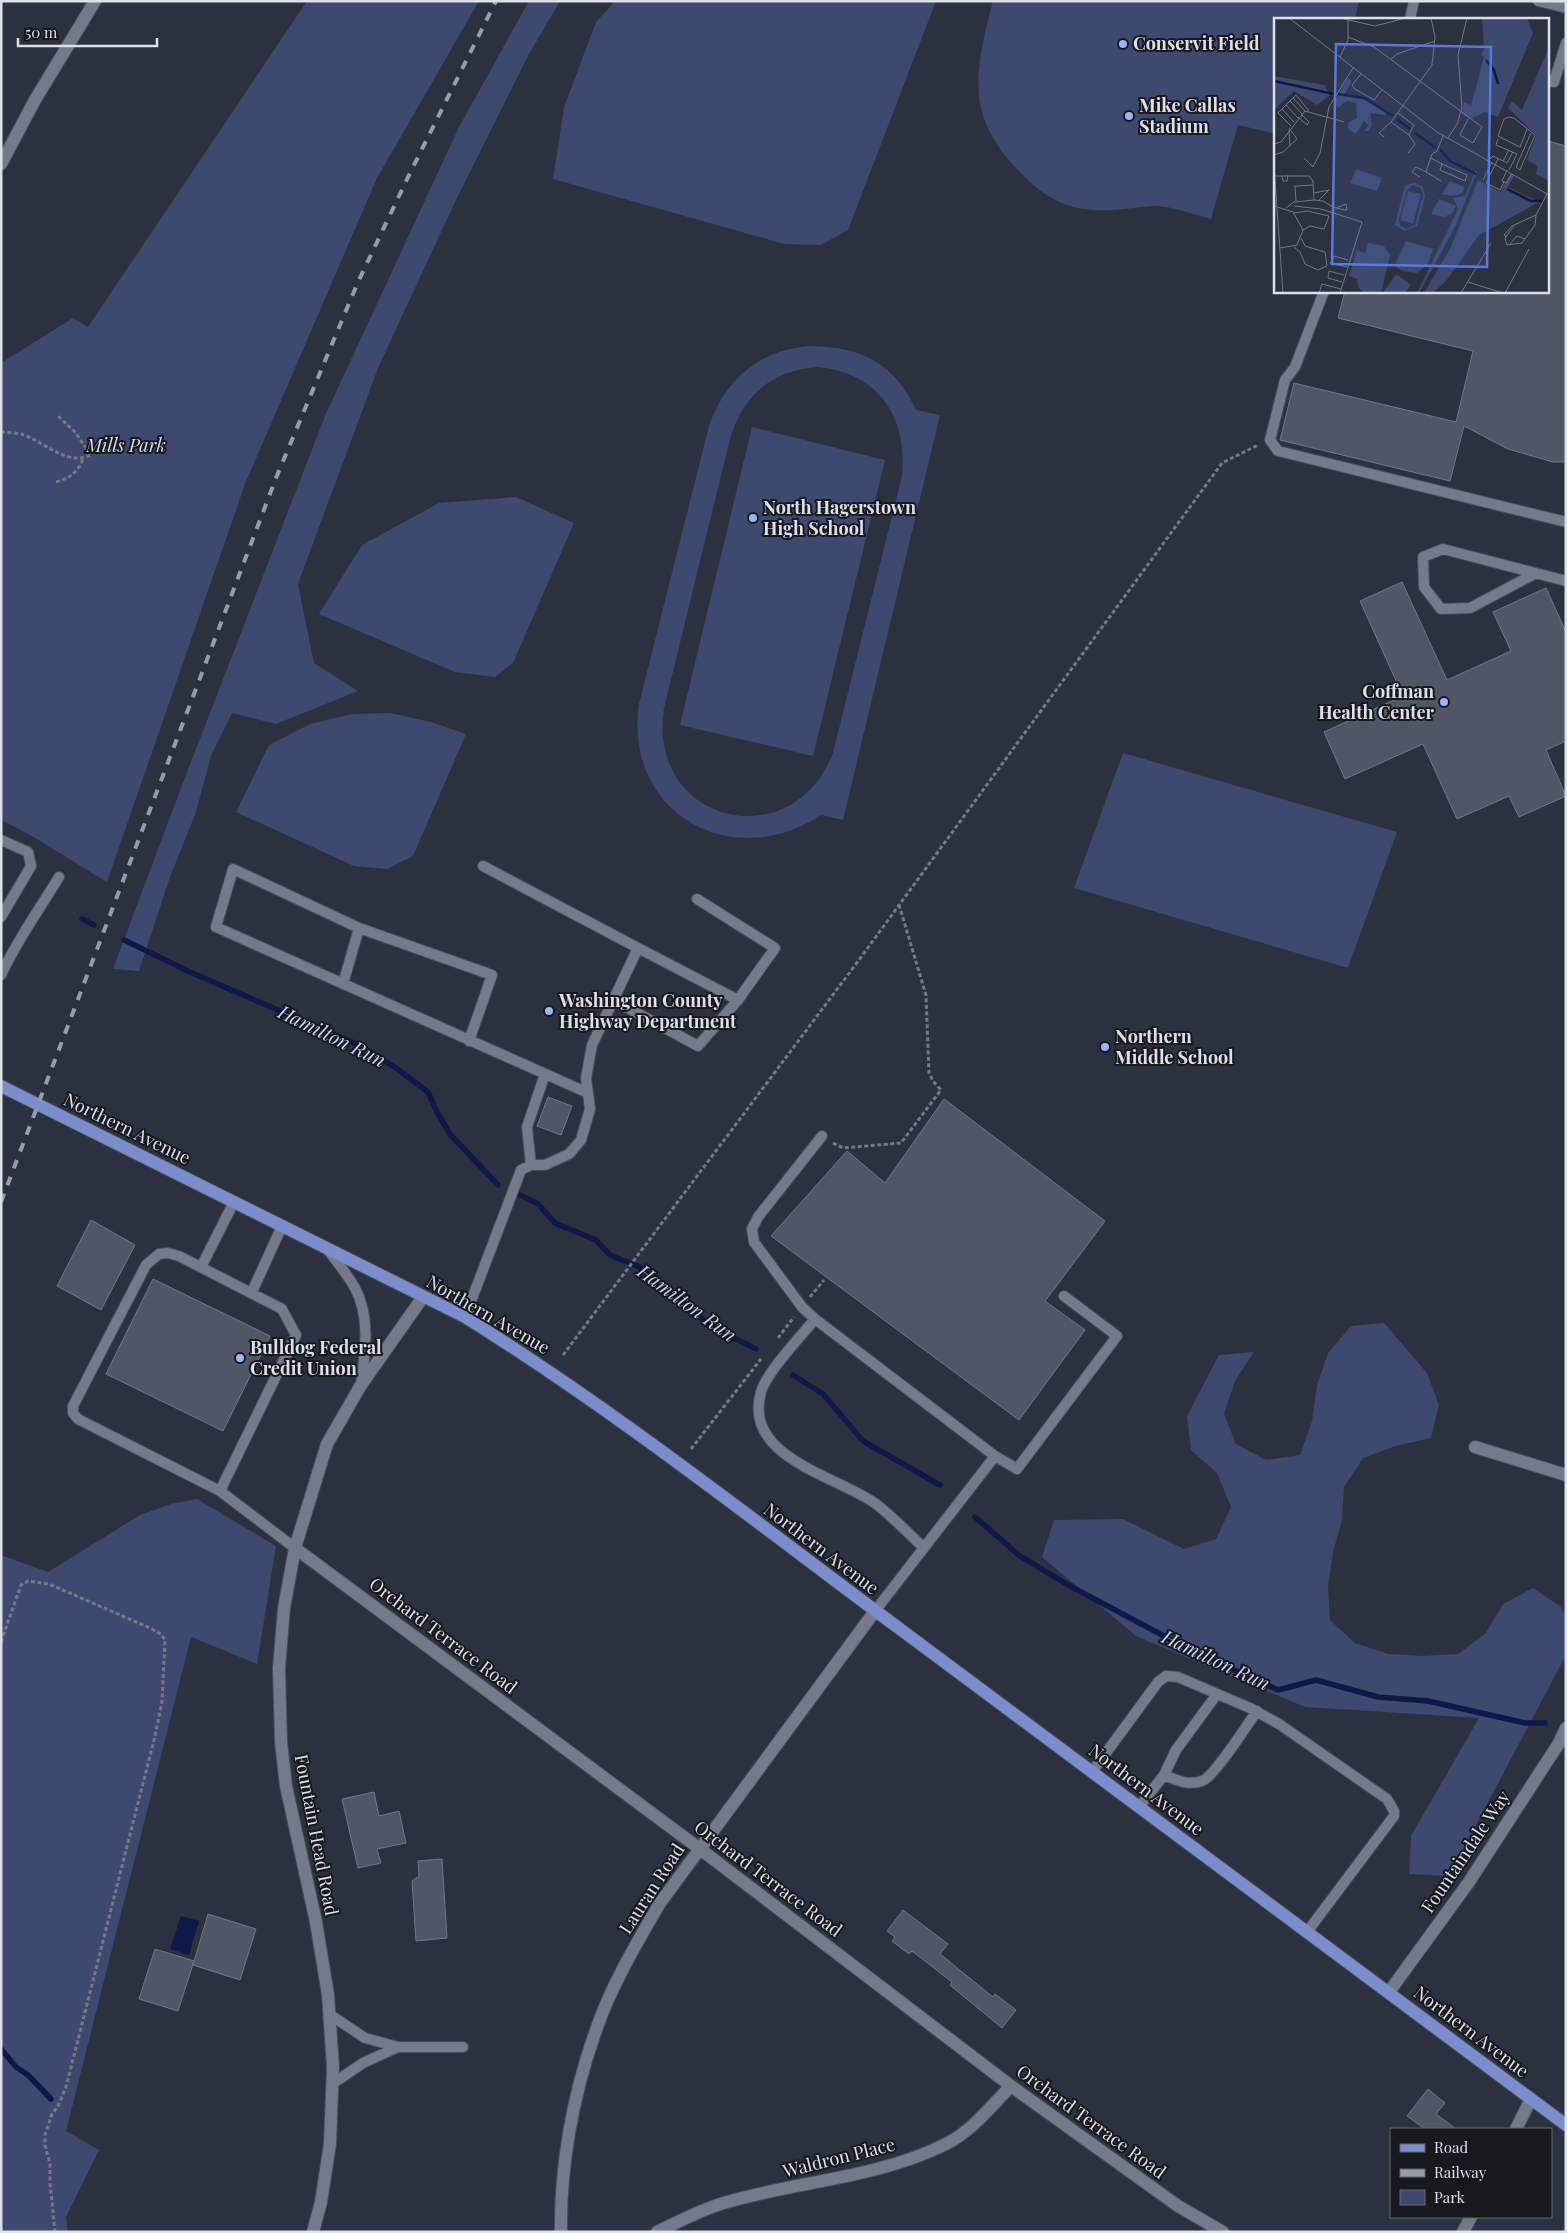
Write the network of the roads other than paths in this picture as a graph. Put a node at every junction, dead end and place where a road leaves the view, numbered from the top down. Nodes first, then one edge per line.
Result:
1 (95, 1) edge
2 (1414, 1) edge
3 (1538, 1) edge
4 (1566, 8) edge
5 (1410, 18) edge
6 (1566, 43) edge
7 (1550, 81) edge
8 (1, 164) edge
9 (1324, 292) edge
10 (1566, 522) edge
11 (1536, 573) junction
12 (1566, 581) edge
13 (1, 840) edge
14 (483, 866) dead end
15 (58, 877) dead end
16 (697, 900) dead end
17 (1, 917) edge
18 (358, 928) junction
19 (638, 948) junction
20 (1, 975) edge
21 (344, 984) junction
22 (738, 1000) junction
23 (615, 1001) junction
24 (469, 1041) junction
25 (545, 1074) junction
26 (1, 1086) edge
27 (588, 1093) junction
28 (822, 1136) road end
29 (531, 1165) junction
30 (234, 1202) junction
31 (282, 1226) junction
32 (328, 1249) junction
33 (202, 1267) junction
34 (252, 1292) junction
35 (423, 1296) junction
36 (1064, 1296) dead end
37 (465, 1318) junction
38 (815, 1319) junction
39 (361, 1385) junction
40 (1475, 1447) dead end
41 (995, 1456) junction
42 (1566, 1475) edge
43 (220, 1491) junction
44 (295, 1548) junction
45 (924, 1548) junction
46 (875, 1611) junction
47 (1217, 1694) junction
48 (1257, 1711) junction
49 (1566, 1728) edge
50 (1092, 1772) junction
51 (1164, 1775) junction
52 (1139, 1807) junction
53 (700, 1849) junction
54 (1307, 1932) junction
55 (1389, 1992) junction
56 (329, 2014) junction
57 (398, 2047) junction
58 (463, 2047) dead end
59 (332, 2084) junction
60 (1011, 2086) junction
61 (1531, 2099) junction
62 (1566, 2125) edge
63 (1516, 2128) edge
64 (1470, 2218) edge
65 (313, 2232) edge
66 (561, 2232) edge
67 (657, 2232) edge
68 (1223, 2232) edge
69 (1463, 2232) edge

1 - 8 street
2 - 5 lane
3 - 4 lane
6 - 7 lane
9 - 10 lane
11 - 11 lane
11 - 12 lane
13 - 17 lane
14 - 19 lane
15 - 20 lane
16 - 22 lane
18 - 21 lane
18 - 21 lane
18 - 24 lane
19 - 22 lane
19 - 23 lane
21 - 24 lane
22 - 23 lane
23 - 27 lane
24 - 25 lane
25 - 27 lane
25 - 29 lane
26 - 30 main road, Northern Avenue
27 - 29 lane
28 - 38 lane
29 - 37 lane
30 - 31 main road, Northern Avenue
30 - 33 lane
31 - 32 main road, Northern Avenue
31 - 34 lane
32 - 35 main road, Northern Avenue
32 - 39 lane
33 - 34 lane
33 - 43 lane
34 - 43 lane
35 - 37 main road, Northern Avenue
35 - 39 street, Fountain Head Road
36 - 41 lane
37 - 46 main road, Northern Avenue
38 - 41 lane
38 - 45 lane
39 - 44 street, Fountain Head Road
40 - 42 street
41 - 45 lane
43 - 44 lane
44 - 53 street, Orchard Terrace Road
44 - 56 street, Fountain Head Road
45 - 46 lane
46 - 50 main road, Northern Avenue
46 - 53 street, Lauran Road
47 - 48 lane
47 - 50 lane
47 - 51 lane
48 - 51 lane
48 - 54 lane
49 - 55 street, Fountaindale Way
50 - 52 main road, Northern Avenue
51 - 52 lane
52 - 54 main road, Northern Avenue
53 - 60 street, Orchard Terrace Road
53 - 66 street, Lauran Road
54 - 55 main road, Northern Avenue
55 - 61 main road, Northern Avenue
56 - 57 lane
56 - 59 street, Fountain Head Road
57 - 58 lane
57 - 59 lane
59 - 65 street, Fountain Head Road
60 - 67 street, Waldron Place
60 - 68 street, Orchard Terrace Road
61 - 62 main road, Northern Avenue
61 - 63 street
64 - 69 street

